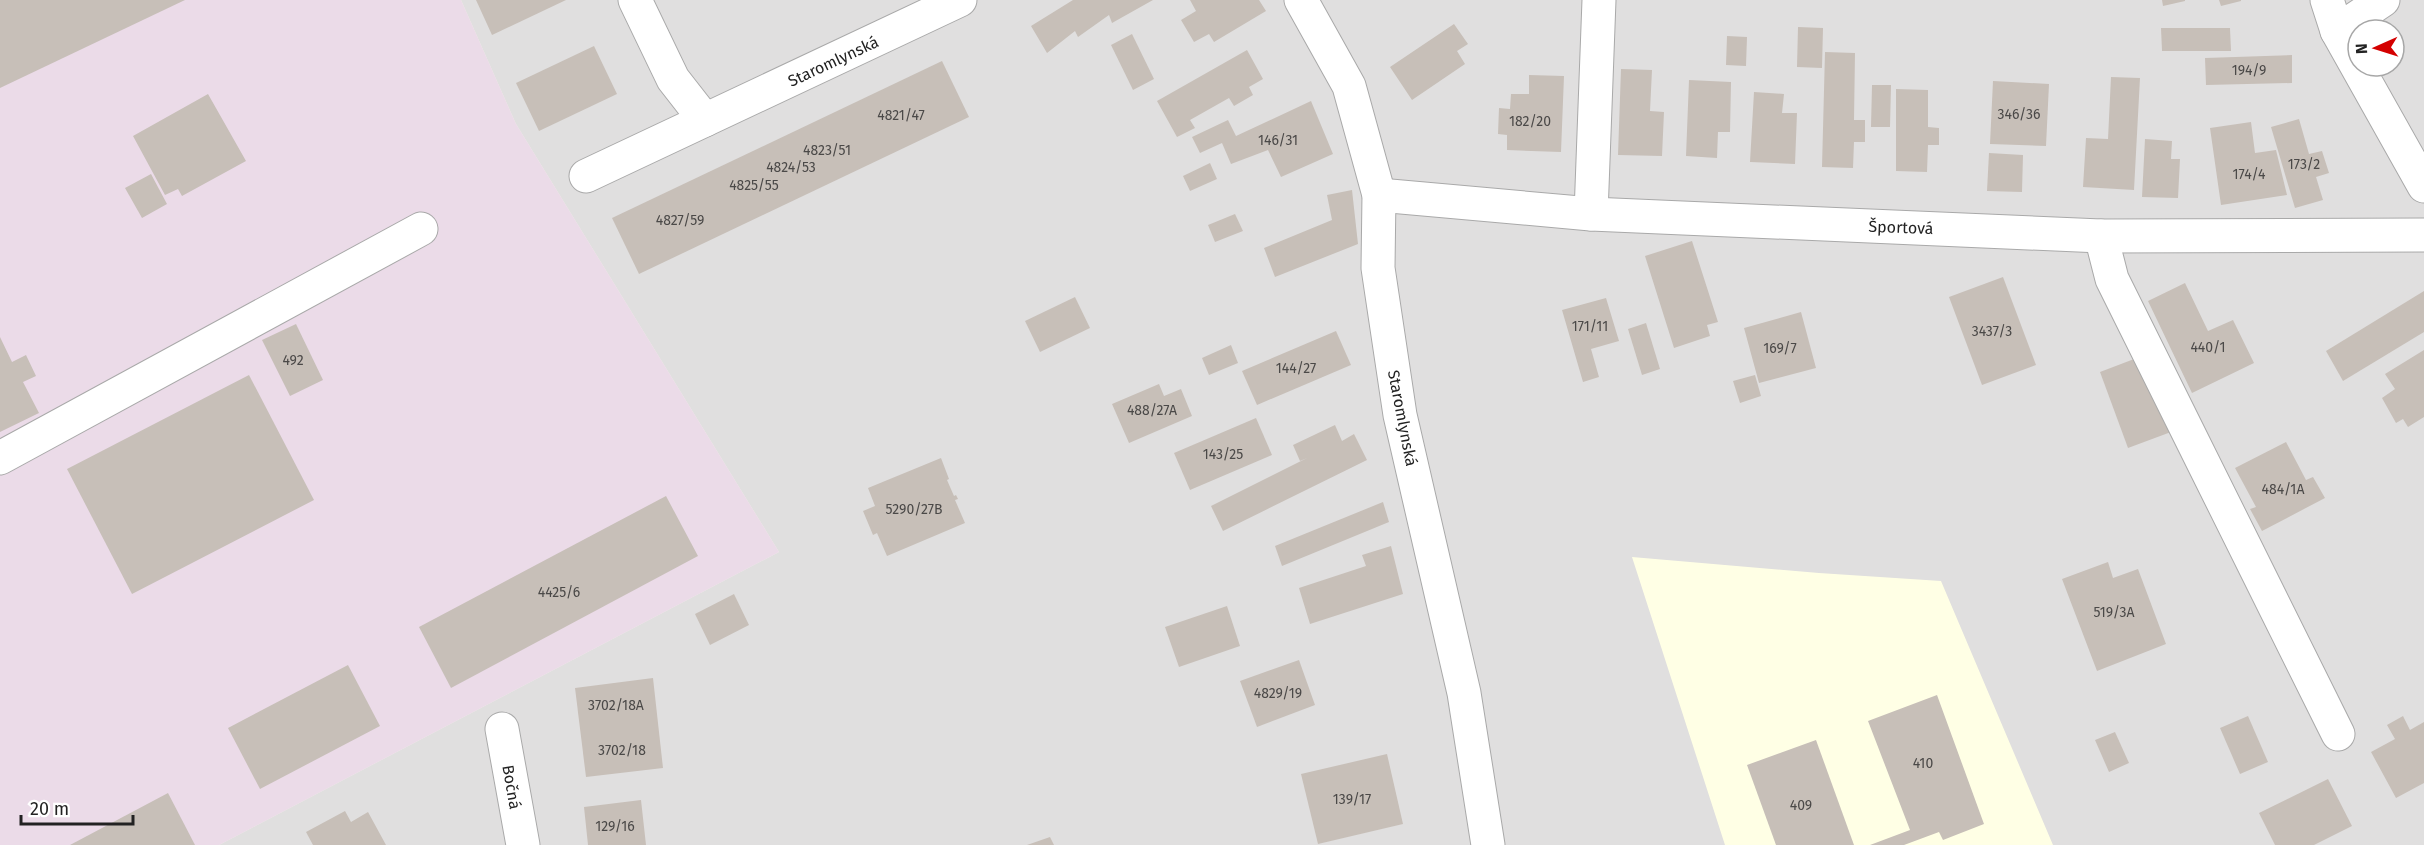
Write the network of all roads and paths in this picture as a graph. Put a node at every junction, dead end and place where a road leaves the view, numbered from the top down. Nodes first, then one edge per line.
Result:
1 (635, 0) edge
2 (960, 0) edge
3 (1301, 0) edge
4 (1599, 0) edge
5 (2327, 0) edge
6 (2383, 0) edge
7 (2337, 32) junction
8 (705, 120) junction
9 (586, 176) dead end
10 (2424, 186) edge
11 (1379, 195) junction
12 (1591, 214) junction
13 (421, 229) dead end
14 (2424, 235) edge
15 (2101, 236) junction
16 (0, 458) edge
17 (502, 729) dead end
18 (2337, 734) dead end
19 (523, 845) edge
20 (1488, 845) edge

1 - 8 street
2 - 8 street, Staromlynská
3 - 11 street, Staromlynská
4 - 12 street
5 - 7 street
6 - 7 street
7 - 10 street
8 - 9 street, Staromlynská
11 - 12 street, Športová
11 - 20 street, Staromlynská
12 - 15 street, Športová
13 - 16 street
14 - 15 street, Športová
15 - 18 street
17 - 19 street, Bočná

